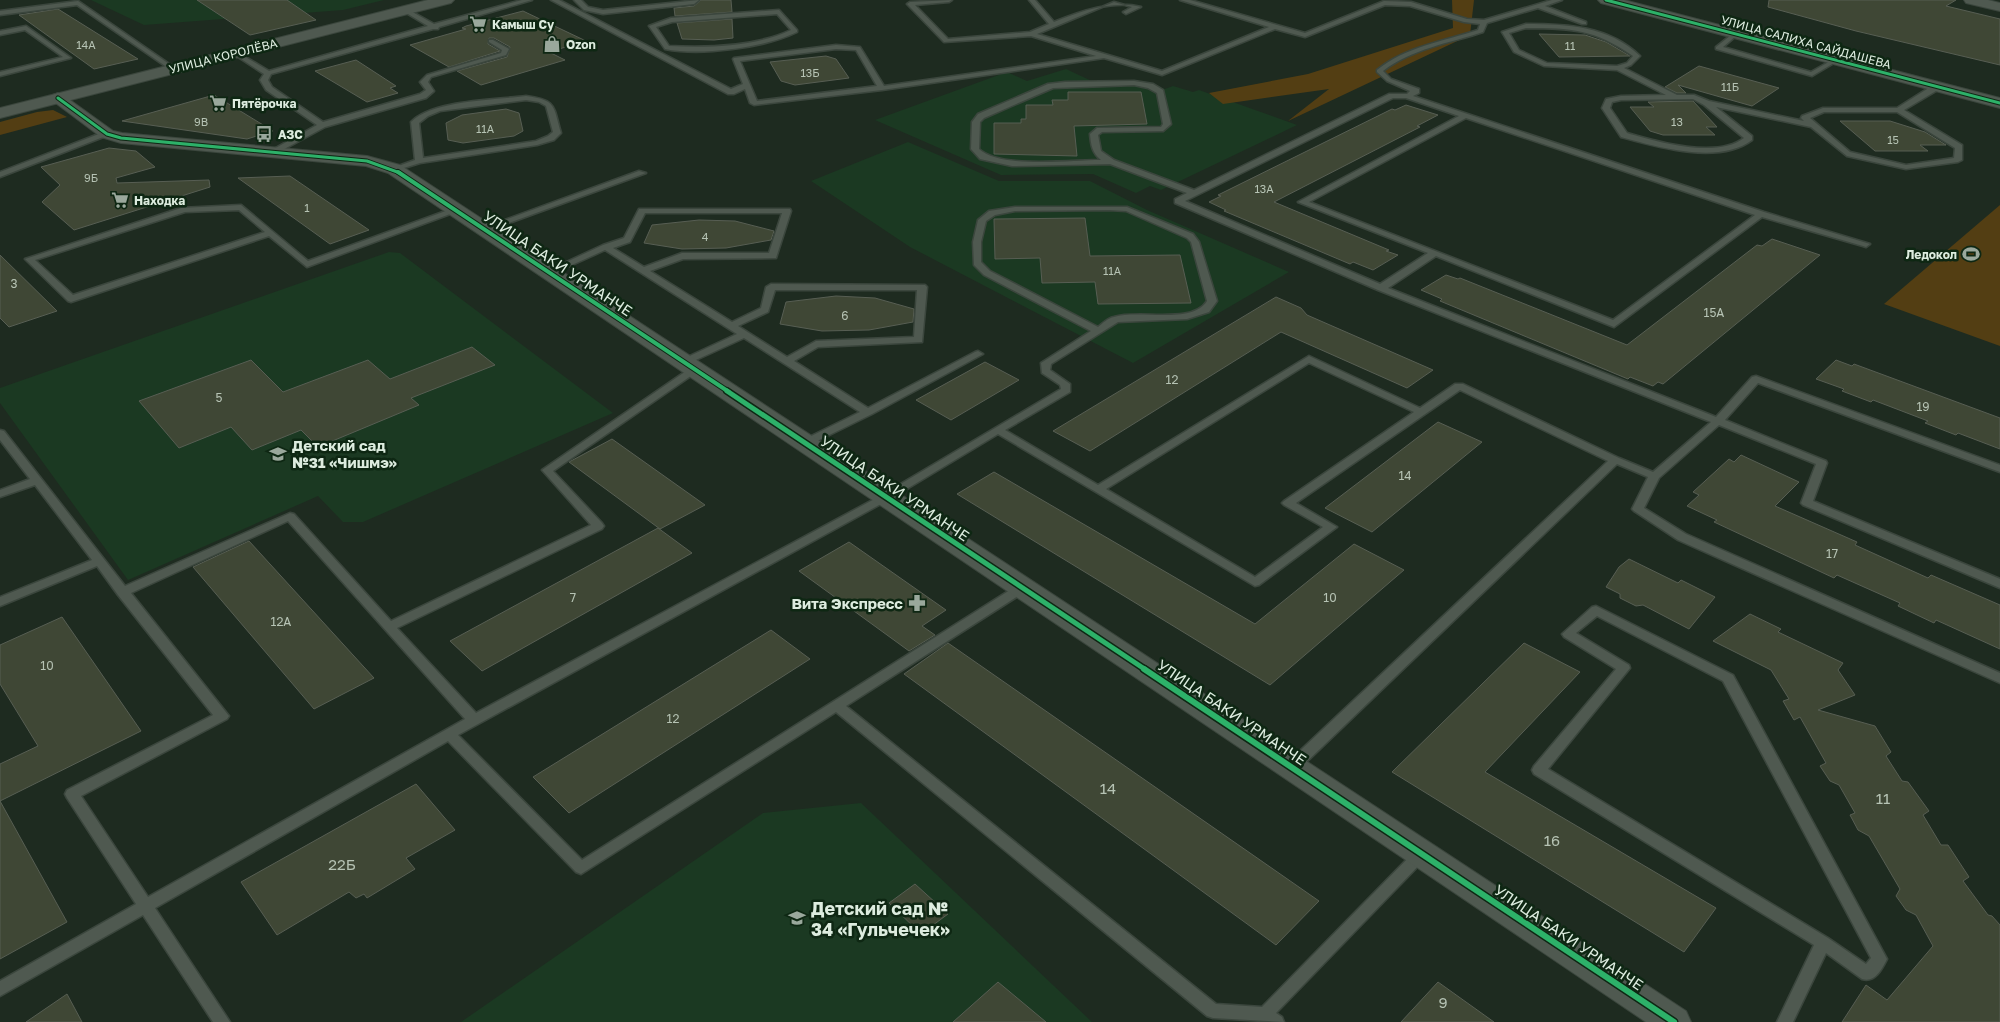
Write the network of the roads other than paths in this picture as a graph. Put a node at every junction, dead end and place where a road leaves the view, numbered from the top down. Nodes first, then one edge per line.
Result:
1 (446, 0) edge
2 (529, 0) edge
3 (554, 0) edge
4 (577, 0) edge
5 (696, 0) edge
6 (949, 0) edge
7 (1032, 0) edge
8 (1114, 0) edge
9 (1183, 0) edge
10 (1559, 0) edge
11 (1606, 0) edge
12 (1971, 0) edge
13 (1538, 6) junction
14 (2000, 7) edge
15 (586, 9) junction
16 (405, 10) junction
17 (575, 11) junction
18 (0, 12) edge
19 (1126, 12) dead end
20 (1484, 22) junction
21 (1053, 25) junction
22 (1276, 26) junction
23 (1575, 26) junction
24 (436, 28) junction
25 (0, 33) edge
26 (1031, 34) junction
27 (491, 41) dead end
28 (667, 48) junction
29 (652, 51) junction
30 (235, 53) junction
31 (1105, 56) junction
32 (1618, 68) junction
33 (174, 69) junction
34 (268, 73) junction
35 (0, 74) edge
36 (747, 85) junction
37 (1938, 86) junction
38 (882, 88) junction
39 (1407, 96) junction
40 (1676, 97) junction
41 (58, 98) junction
42 (1707, 103) junction
43 (2000, 103) edge
44 (1899, 110) junction
45 (0, 113) edge
46 (1464, 116) junction
47 (322, 124) junction
48 (1814, 125) junction
49 (107, 134) junction
50 (276, 152) junction
51 (419, 161) junction
52 (1111, 162) junction
53 (394, 169) junction
54 (642, 173) dead end
55 (0, 175) edge
56 (1194, 193) junction
57 (457, 210) junction
58 (1762, 214) junction
59 (484, 229) junction
60 (270, 233) junction
61 (1866, 244) dead end
62 (606, 247) junction
63 (1436, 254) junction
64 (643, 270) junction
65 (549, 272) junction
66 (1381, 288) junction
67 (731, 326) junction
68 (1097, 330) junction
69 (744, 334) junction
70 (978, 354) dead end
71 (787, 361) junction
72 (690, 366) junction
73 (868, 412) junction
74 (1421, 412) junction
75 (1718, 421) junction
76 (998, 430) junction
77 (0, 433) edge
78 (805, 443) junction
79 (1615, 460) junction
80 (2000, 469) edge
81 (1654, 476) junction
82 (37, 480) junction
83 (1099, 489) junction
84 (0, 494) edge
85 (886, 497) junction
86 (100, 561) junction
87 (2000, 584) edge
88 (1022, 588) junction
89 (122, 592) junction
90 (0, 602) edge
91 (389, 627) junction
92 (2000, 678) edge
93 (838, 707) junction
94 (474, 720) junction
95 (449, 734) junction
96 (1292, 767) junction
97 (1421, 853) junction
98 (146, 908) junction
99 (1823, 943) junction
100 (0, 989) edge
101 (1270, 1018) edge
102 (222, 1022) edge
103 (1674, 1022) edge
104 (1785, 1022) edge

1 - 16 street, УЛИЦА КОРОЛЁВА
2 - 24 lane
3 - 17 lane
4 - 15 lane
5 - 15 lane
6 - 26 lane
7 - 21 lane
8 - 19 lane
8 - 21 lane
9 - 22 lane
10 - 13 lane
11 - 37 street, УЛИЦА САЛИХА САЙДАШЕВА
12 - 14 street
13 - 20 lane
13 - 23 lane
15 - 17 lane
16 - 24 lane
16 - 30 street, УЛИЦА КОРОЛЁВА
17 - 29 lane
18 - 33 lane
20 - 22 lane
20 - 39 lane
21 - 26 lane
22 - 31 lane
23 - 32 lane
23 - 32 lane
24 - 34 lane
25 - 35 lane
26 - 31 lane
27 - 47 lane
28 - 28 lane
28 - 29 lane
29 - 36 lane
30 - 33 street, УЛИЦА КОРОЛЁВА
30 - 34 lane
31 - 38 lane
32 - 40 lane
33 - 41 street, УЛИЦА КОРОЛЁВА
34 - 47 lane
36 - 38 lane
36 - 38 lane
37 - 43 street, УЛИЦА САЛИХА САЙДАШЕВА
37 - 44 lane
39 - 46 lane
39 - 56 lane
40 - 42 lane
40 - 42 lane
41 - 45 street, УЛИЦА КОРОЛЁВА
41 - 49 street, УЛИЦА БАКИ УРМАНЧЕ
42 - 48 lane
44 - 48 lane
44 - 48 lane
46 - 58 lane
46 - 63 lane
47 - 50 lane
49 - 50 street, УЛИЦА БАКИ УРМАНЧЕ
49 - 55 lane
50 - 53 street, УЛИЦА БАКИ УРМАНЧЕ
51 - 51 lane
51 - 53 lane
52 - 52 lane
52 - 56 lane
53 - 57 street, УЛИЦА БАКИ УРМАНЧЕ
54 - 59 lane
56 - 66 lane
57 - 59 street, УЛИЦА БАКИ УРМАНЧЕ
57 - 60 lane
58 - 61 lane
58 - 63 lane
59 - 65 street, УЛИЦА БАКИ УРМАНЧЕ
60 - 60 lane
62 - 64 lane
62 - 64 lane
62 - 65 lane
63 - 66 lane
64 - 67 lane
65 - 72 street, УЛИЦА БАКИ УРМАНЧЕ
66 - 75 lane
67 - 69 lane
67 - 71 lane
68 - 68 lane
68 - 76 lane
69 - 71 lane
69 - 72 lane
70 - 73 lane
71 - 73 lane
72 - 78 street, УЛИЦА БАКИ УРМАНЧЕ
72 - 91 lane
73 - 78 lane
74 - 79 lane
74 - 83 lane
74 - 83 lane
75 - 80 lane
75 - 81 lane
75 - 87 lane
76 - 83 lane
76 - 85 lane
77 - 82 lane
78 - 85 street, УЛИЦА БАКИ УРМАНЧЕ
79 - 81 lane
79 - 96 lane
81 - 92 lane
82 - 84 lane
82 - 86 lane
85 - 88 street, УЛИЦА БАКИ УРМАНЧЕ
85 - 94 lane
86 - 89 lane
86 - 90 lane
88 - 93 lane
88 - 96 street, УЛИЦА БАКИ УРМАНЧЕ
89 - 91 lane
89 - 98 lane
91 - 94 lane
93 - 95 lane
93 - 101 lane
94 - 95 lane
95 - 98 lane
96 - 97 street, УЛИЦА БАКИ УРМАНЧЕ
97 - 101 lane
97 - 103 street, УЛИЦА БАКИ УРМАНЧЕ
98 - 100 lane
98 - 102 lane
99 - 99 lane
99 - 104 lane

